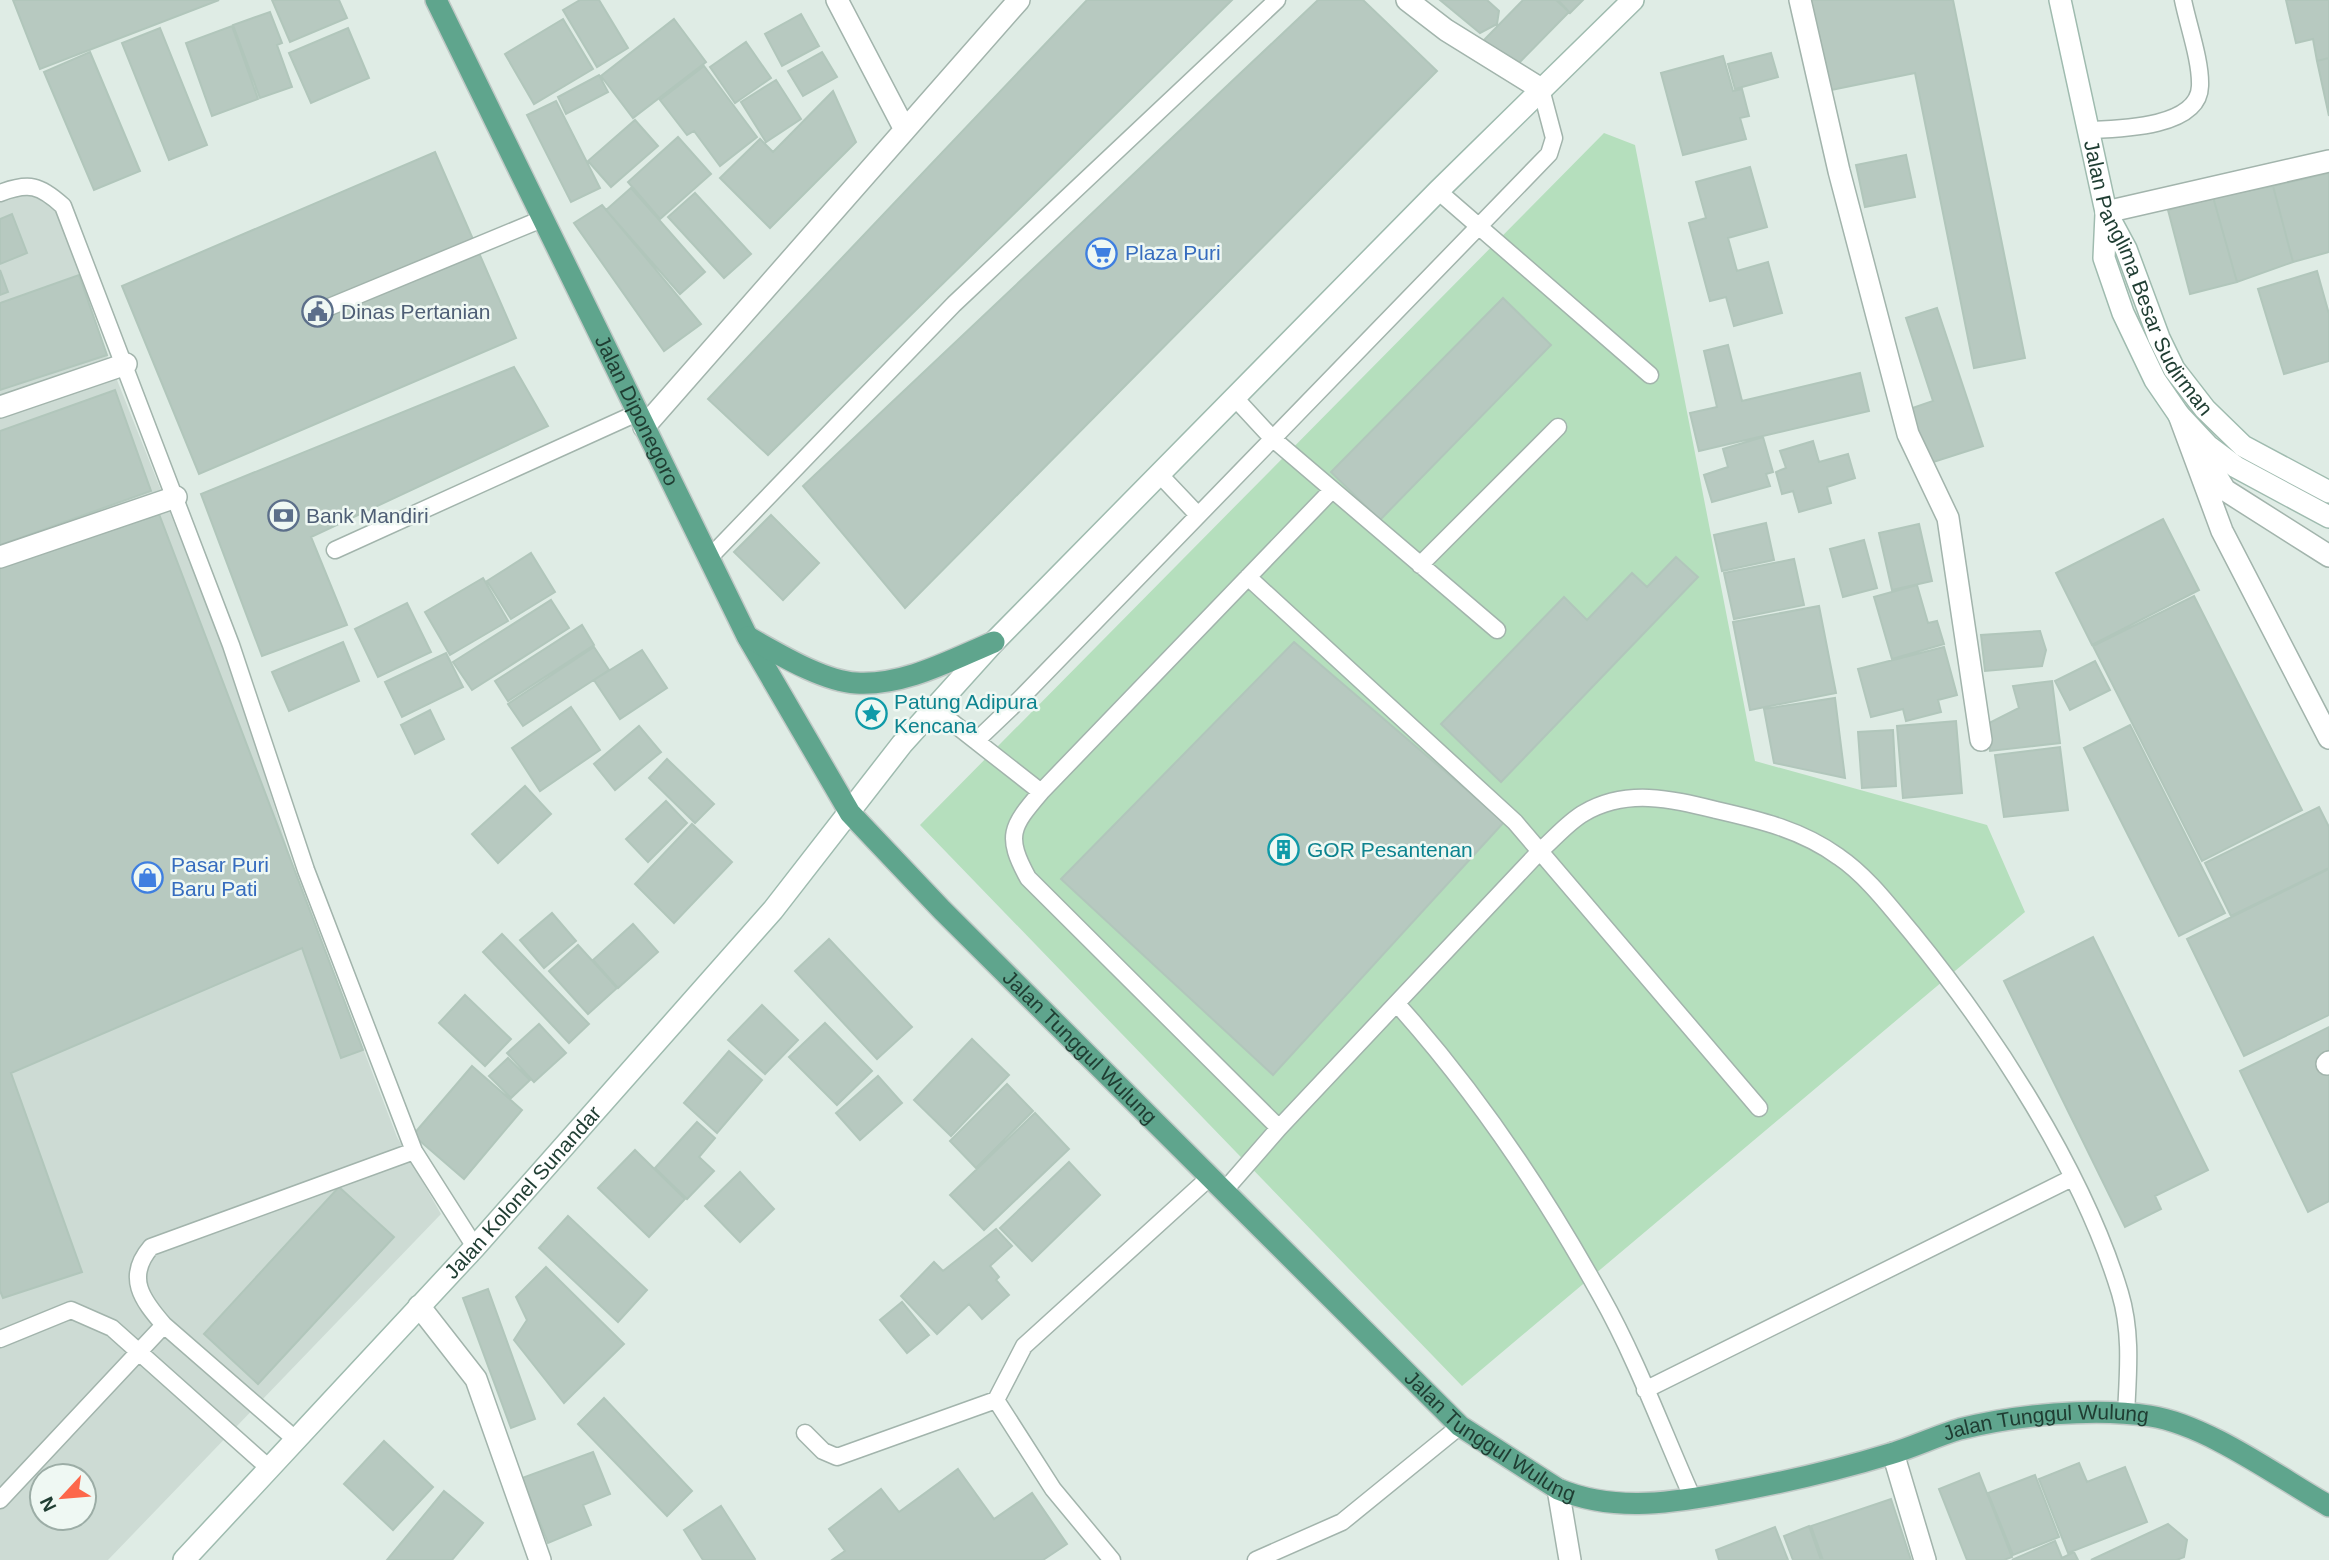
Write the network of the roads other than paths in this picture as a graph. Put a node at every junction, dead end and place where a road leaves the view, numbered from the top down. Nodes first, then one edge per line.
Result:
1 (436, 0) edge
2 (837, 0) edge
3 (1019, 0) edge
4 (1277, 0) edge
5 (1407, 0) edge
6 (1633, 0) edge
7 (1800, 0) edge
8 (2060, 0) edge
9 (2183, 0) edge
10 (1541, 89) junction
11 (904, 128) junction
12 (2088, 130) junction
13 (2329, 160) edge
14 (1438, 191) junction
15 (0, 193) edge
16 (2106, 212) junction
17 (542, 219) junction
18 (1480, 225) junction
19 (322, 310) dead end
20 (126, 364) junction
21 (1650, 375) dead end
22 (1236, 398) junction
23 (0, 407) edge
24 (2179, 415) junction
25 (641, 420) junction
26 (1558, 427) dead end
27 (1272, 438) junction
28 (1160, 475) junction
29 (1332, 490) junction
30 (2329, 492) edge
31 (176, 497) junction
32 (1197, 514) junction
33 (2329, 517) edge
34 (335, 550) dead end
35 (2329, 556) edge
36 (0, 557) edge
37 (709, 558) junction
38 (1420, 565) junction
39 (1248, 577) junction
40 (1497, 631) dead end
41 (747, 636) junction
42 (994, 642) junction
43 (934, 708) junction
44 (2329, 738) edge
45 (1981, 740) dead end
46 (976, 741) junction
47 (1041, 792) junction
48 (850, 813) junction
49 (1540, 851) junction
50 (1398, 1005) junction
51 (1759, 1108) dead end
52 (1279, 1128) junction
53 (414, 1151) junction
54 (2072, 1178) junction
55 (1217, 1184) junction
56 (475, 1247) junction
57 (419, 1306) junction
58 (164, 1325) junction
59 (0, 1339) edge
60 (139, 1354) junction
61 (1645, 1390) junction
62 (996, 1401) junction
63 (2126, 1414) junction
64 (1460, 1426) junction
65 (806, 1433) dead end
66 (296, 1439) junction
67 (1893, 1453) junction
68 (269, 1468) junction
69 (1558, 1489) junction
70 (1693, 1499) junction
71 (0, 1500) edge
72 (2329, 1506) edge
73 (184, 1560) edge
74 (540, 1560) edge
75 (1112, 1560) edge
76 (1255, 1560) edge
77 (1570, 1560) edge
78 (1925, 1560) edge

1 - 17 main road, Jalan Diponegoro
2 - 11 street
3 - 11 street
4 - 37 lane
5 - 10 street
6 - 10 street, Jalan Kolonel Sunandar
7 - 45 street
8 - 12 street, Jalan Panglima Besar Sudirman
9 - 12 lane
10 - 14 street, Jalan Kolonel Sunandar
10 - 18 lane
11 - 25 street
12 - 16 street, Jalan Panglima Besar Sudirman
13 - 16 street
14 - 18 lane
14 - 22 street, Jalan Kolonel Sunandar
15 - 20 lane
16 - 24 street
16 - 30 street, Jalan Panglima Besar Sudirman
17 - 19 lane
17 - 25 main road, Jalan Diponegoro
18 - 21 lane
18 - 27 lane
20 - 23 street
20 - 31 lane
22 - 27 lane
22 - 28 street, Jalan Kolonel Sunandar
24 - 33 street
24 - 35 street
24 - 44 street
25 - 34 lane
25 - 37 main road, Jalan Diponegoro
26 - 38 lane
27 - 29 lane
27 - 32 lane
28 - 32 lane
28 - 42 street, Jalan Kolonel Sunandar
29 - 38 lane
29 - 39 lane
31 - 36 street
31 - 53 lane
32 - 46 lane
37 - 41 main road, Jalan Diponegoro
38 - 40 lane
39 - 47 lane
39 - 49 lane
41 - 42 main road
41 - 48 main road, Jalan Diponegoro
42 - 43 street, Jalan Kolonel Sunandar
43 - 46 lane
43 - 48 street, Jalan Kolonel Sunandar
46 - 47 lane
47 - 52 lane
48 - 55 main road, Jalan Tunggul Wulung
48 - 56 street, Jalan Kolonel Sunandar
49 - 50 lane
49 - 51 lane
49 - 54 lane
50 - 52 lane
50 - 61 lane
52 - 55 lane
53 - 56 lane
53 - 58 lane
54 - 61 lane
54 - 63 lane
55 - 62 lane
55 - 64 main road, Jalan Tunggul Wulung
56 - 57 street, Jalan Kolonel Sunandar
57 - 66 street, Jalan Kolonel Sunandar
57 - 74 street
58 - 60 lane
58 - 66 lane
59 - 60 lane
60 - 68 lane
60 - 71 lane
61 - 70 lane
62 - 65 lane
62 - 75 lane
63 - 67 main road, Jalan Tunggul Wulung
63 - 72 main road, Jalan Tunggul Wulung
64 - 69 main road, Jalan Tunggul Wulung
64 - 76 lane
66 - 68 street, Jalan Kolonel Sunandar
67 - 70 main road, Jalan Tunggul Wulung
67 - 78 street
68 - 73 street, Jalan Kolonel Sunandar
69 - 70 main road, Jalan Tunggul Wulung
69 - 77 street

